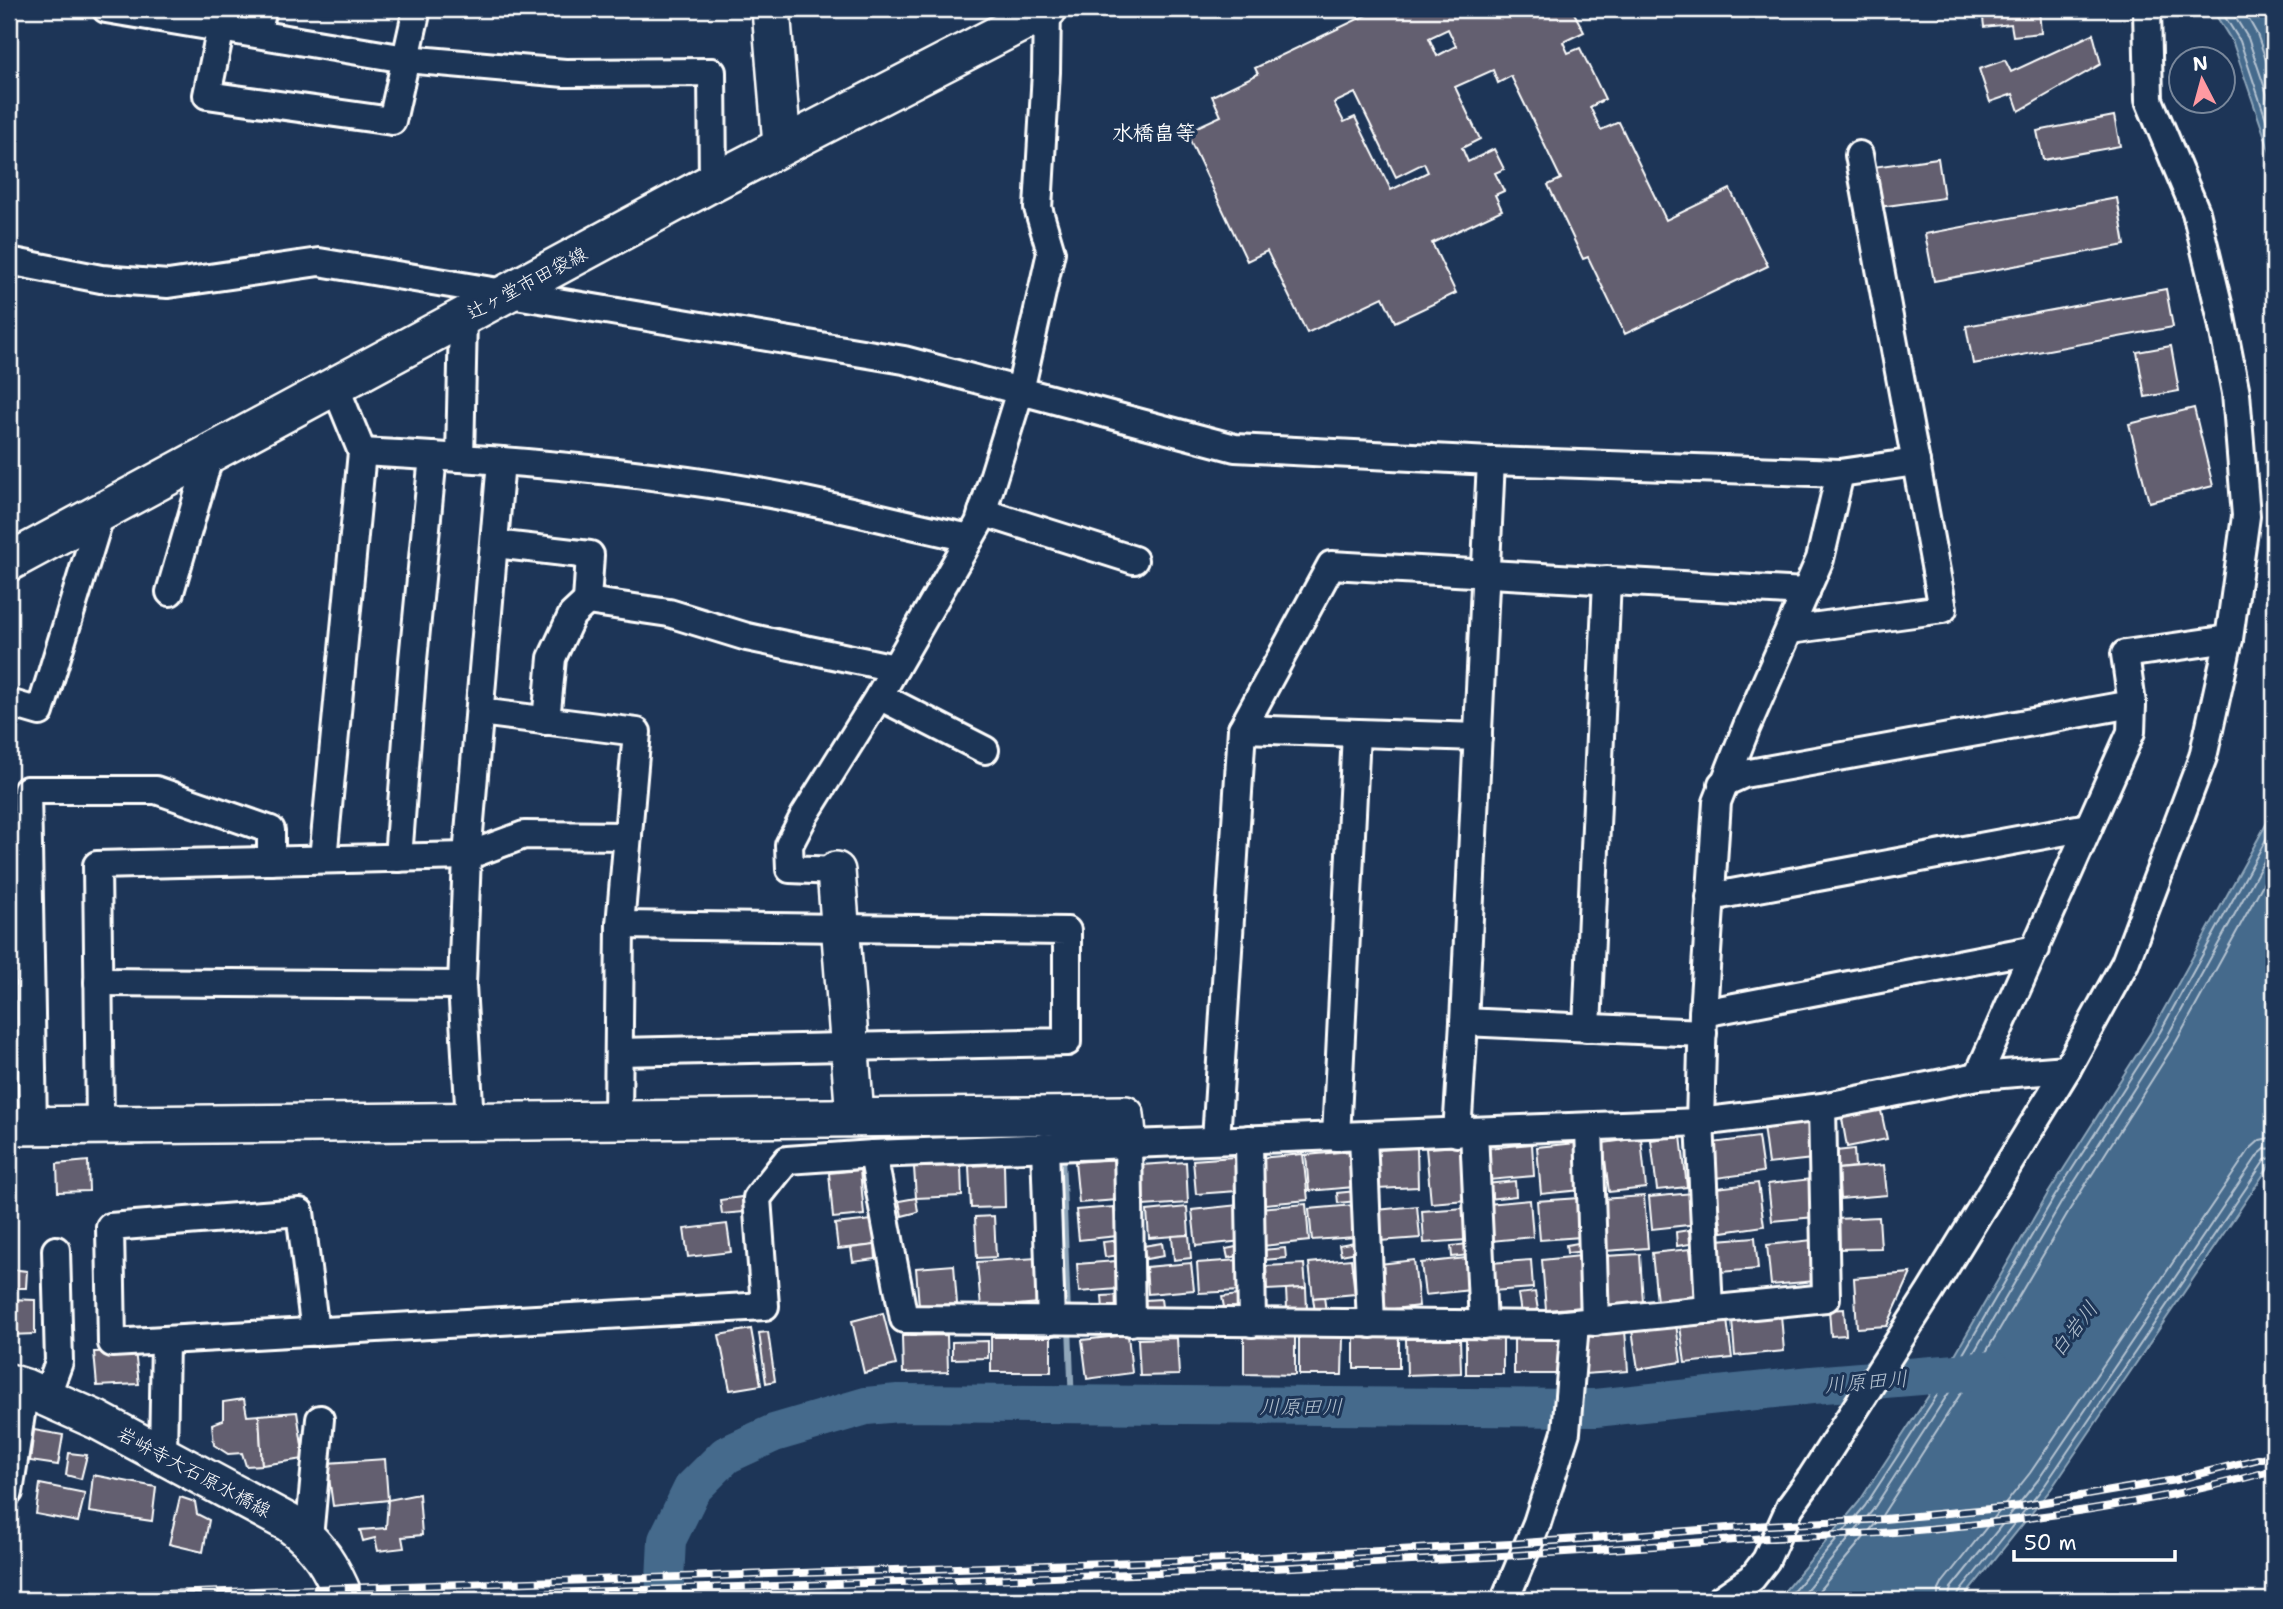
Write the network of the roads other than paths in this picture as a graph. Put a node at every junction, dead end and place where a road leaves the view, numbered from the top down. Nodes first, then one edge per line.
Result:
1 (106, 9) edge
2 (417, 9) edge
3 (771, 9) edge
4 (1047, 9) edge
5 (2147, 9) edge
6 (260, 21) edge
7 (221, 27) junction
8 (406, 59) junction
9 (782, 145) junction
10 (1859, 155) dead end
11 (713, 182) junction
12 (9, 261) edge
13 (505, 295) junction
14 (463, 318) junction
15 (335, 386) junction
16 (1020, 391) junction
17 (362, 452) junction
18 (210, 454) junction
19 (432, 456) junction
20 (460, 458) junction
21 (501, 461) junction
22 (1491, 461) junction
23 (1916, 462) junction
24 (1840, 473) junction
25 (982, 512) junction
26 (101, 513) junction
27 (970, 538) junction
28 (495, 544) junction
29 (1134, 560) dead end
30 (9, 562) edge
31 (1485, 573) junction
32 (1607, 580) junction
33 (170, 592) dead end
34 (1805, 592) junction
35 (587, 601) junction
36 (1790, 630) junction
37 (2229, 639) junction
38 (895, 668) junction
39 (879, 696) junction
40 (9, 703) edge
41 (2132, 704) junction
42 (480, 712) junction
43 (546, 721) junction
44 (1242, 729) junction
45 (1356, 733) junction
46 (1478, 737) junction
47 (985, 750) dead end
48 (1723, 784) junction
49 (2088, 827) junction
50 (628, 835) junction
51 (467, 856) junction
52 (398, 858) junction
53 (323, 859) junction
54 (271, 860) junction
55 (836, 871) joint
56 (1710, 897) junction
57 (620, 925) junction
58 (840, 928) junction
59 (2036, 949) junction
60 (98, 982) junction
61 (462, 985) junction
62 (1464, 1022) junction
63 (1703, 1023) junction
64 (1587, 1028) junction
65 (850, 1045) junction
66 (619, 1052) junction
67 (2067, 1069) junction
68 (1978, 1076) junction
69 (1822, 1107) junction
70 (855, 1117) junction
71 (618, 1120) junction
72 (470, 1121) junction
73 (1700, 1122) junction
74 (100, 1125) junction
75 (21, 1126) edge
76 (1589, 1127) junction
77 (1465, 1132) junction
78 (1363, 1136) junction
79 (1336, 1137) junction
80 (1249, 1139) junction
81 (1216, 1140) junction
82 (1128, 1144) junction
83 (1045, 1147) junction
84 (873, 1154) junction
85 (56, 1250) dead end
86 (1709, 1310) junction
87 (1051, 1321) junction
88 (1131, 1322) junction
89 (1252, 1323) junction
90 (1585, 1323) junction
91 (1371, 1324) junction
92 (1483, 1325) junction
93 (315, 1332) junction
94 (165, 1340) junction
95 (27, 1389) edge
96 (320, 1419) dead end
97 (163, 1455) junction
98 (9, 1492) edge
99 (309, 1538) junction
100 (345, 1600) edge
101 (1504, 1600) edge
102 (1720, 1600) edge

1 - 7 street
2 - 8 street
3 - 9 main road
4 - 9 main road, 辻ヶ堂市田袋線
4 - 16 street
5 - 37 street
6 - 7 street
6 - 8 street
7 - 8 street
8 - 11 street
9 - 11 main road, 辻ヶ堂市田袋線
10 - 23 street
11 - 13 main road, 辻ヶ堂市田袋線
12 - 13 street
13 - 14 main road, 辻ヶ堂市田袋線
13 - 16 street
14 - 15 main road, 辻ヶ堂市田袋線
14 - 20 street
15 - 17 street
15 - 18 main road, 辻ヶ堂市田袋線
16 - 22 street
16 - 25 street
17 - 19 street
17 - 53 street
18 - 26 main road, 辻ヶ堂市田袋線
18 - 33 street
19 - 20 street
19 - 52 street
20 - 21 street
21 - 27 street
21 - 28 street
22 - 24 street
22 - 31 street
23 - 24 street
23 - 36 street
24 - 34 street
25 - 27 street
25 - 29 street
26 - 30 main road, 辻ヶ堂市田袋線
26 - 40 street
27 - 38 street
28 - 35 street
28 - 42 street
31 - 32 street
31 - 44 street
31 - 46 street
32 - 34 street
32 - 64 street
34 - 36 street
35 - 38 street
35 - 43 street
36 - 48 street
37 - 41 street
37 - 67 street
38 - 39 street
39 - 47 street
39 - 55 street
41 - 48 street
41 - 49 street
42 - 43 street
42 - 51 street
43 - 50 street
44 - 45 street
44 - 81 street
45 - 46 street
45 - 79 street
46 - 62 street
48 - 56 street
49 - 56 street
49 - 59 street
50 - 51 street
50 - 57 street
51 - 52 street
51 - 61 street
52 - 53 street
53 - 54 street
54 - 60 street
54 - 75 street
55 - 58 main road
56 - 63 street
57 - 58 street
57 - 66 street
58 - 65 main road
58 - 65 street
59 - 63 street
59 - 68 street
60 - 61 street
60 - 74 street
61 - 72 street
62 - 64 street
62 - 77 street
63 - 64 street
63 - 73 street
65 - 66 street
65 - 70 main road
66 - 71 street
67 - 68 street
67 - 102 street
68 - 69 street
69 - 73 street
69 - 86 street
70 - 71 main road
70 - 82 main road
71 - 72 main road
72 - 74 main road
73 - 76 street
73 - 86 street
74 - 75 main road
76 - 77 street
76 - 90 street
77 - 78 street
77 - 92 street
78 - 79 street
78 - 91 street
79 - 80 street
80 - 81 street
80 - 89 street
81 - 82 street
82 - 83 street
82 - 88 street
83 - 84 street
83 - 87 street
84 - 87 street
84 - 93 street
85 - 95 street
86 - 90 street
87 - 88 street
88 - 89 street
89 - 91 street
90 - 92 street
90 - 101 street
91 - 92 street
93 - 94 street
93 - 94 street
94 - 97 street
95 - 97 main road, 岩峅寺大石原水橋線
95 - 98 street
96 - 99 street
97 - 99 main road, 岩峅寺大石原水橋線
99 - 100 main road, 岩峅寺大石原水橋線

